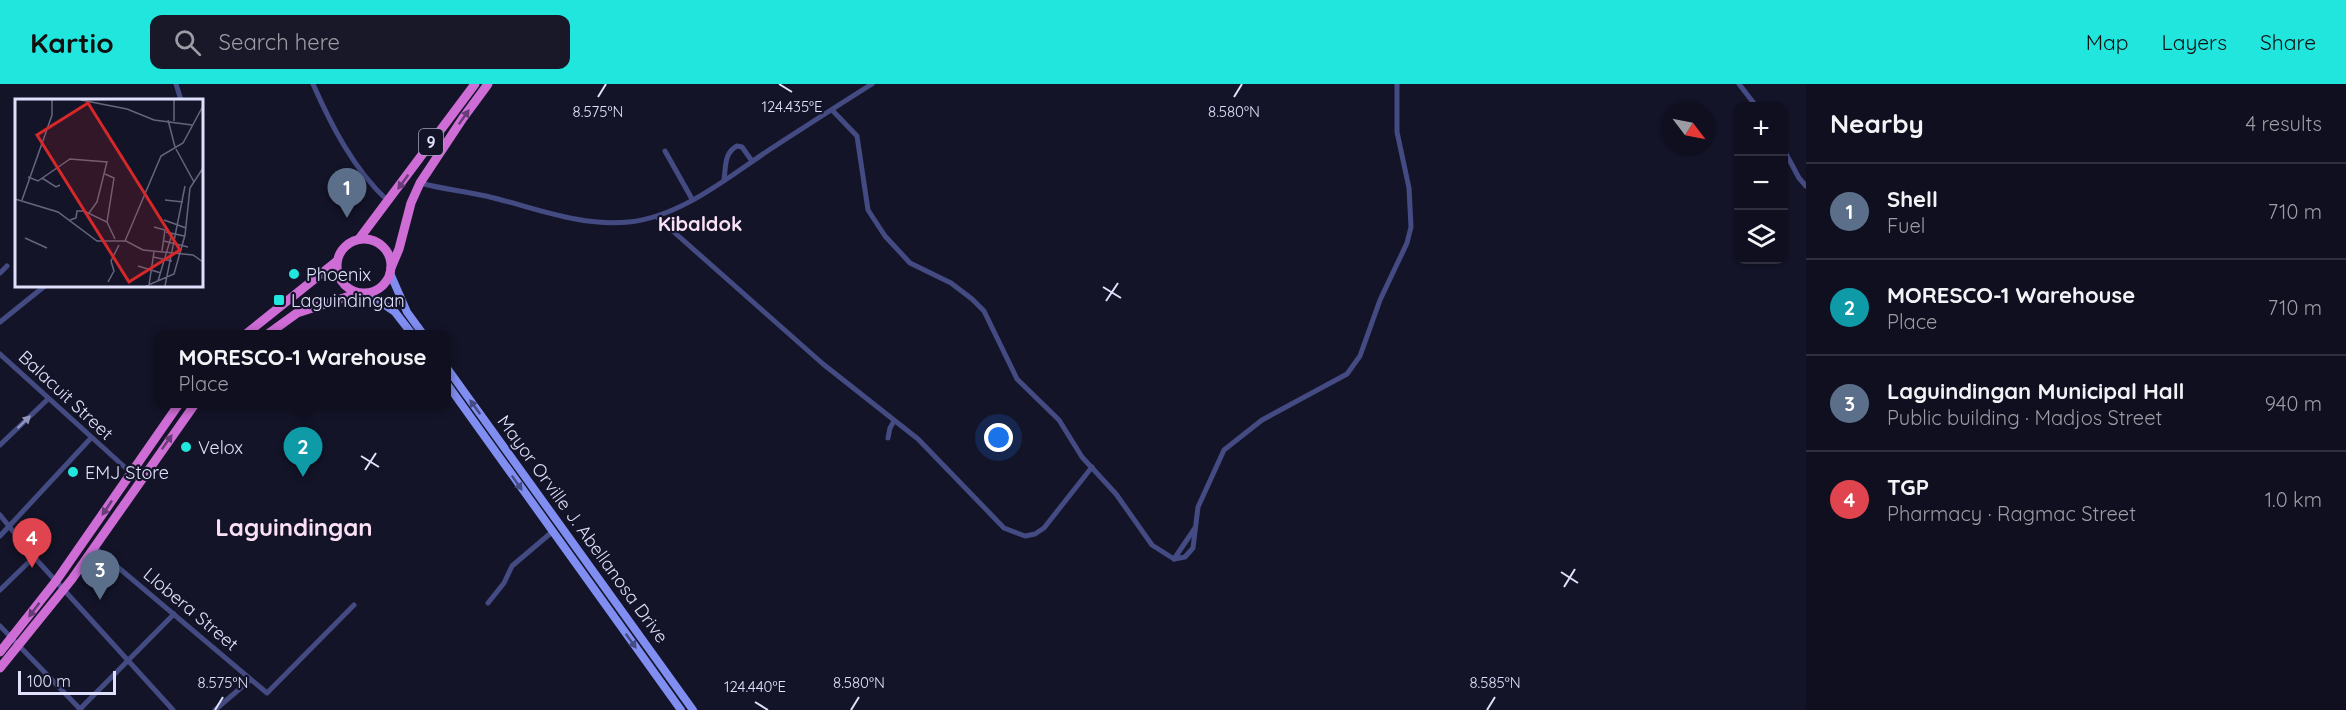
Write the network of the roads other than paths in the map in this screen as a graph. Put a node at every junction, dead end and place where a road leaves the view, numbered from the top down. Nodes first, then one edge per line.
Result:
1 (176, 84) edge
2 (313, 84) edge
3 (475, 84) edge
4 (488, 84) edge
5 (872, 84) edge
6 (1397, 84) edge
7 (1749, 84) edge
8 (1741, 86) edge
9 (181, 99) edge
10 (1753, 102) edge
11 (831, 110) junction
12 (430, 144) junction
13 (441, 150) junction
14 (664, 151) dead end
15 (1787, 156) edge
16 (752, 161) junction
17 (724, 180) junction
18 (420, 183) junction
19 (1806, 186) edge
20 (692, 199) junction
21 (388, 202) junction
22 (657, 217) junction
23 (359, 239) junction
24 (337, 261) junction
25 (8, 266) dead end
26 (390, 270) junction
27 (0, 273) edge
28 (45, 286) edge
29 (363, 293) junction
30 (0, 322) edge
31 (251, 330) edge
32 (274, 330) edge
33 (409, 330) edge
34 (420, 330) edge
35 (0, 354) edge
36 (451, 374) edge
37 (451, 390) edge
38 (48, 399) junction
39 (176, 408) edge
40 (192, 408) edge
41 (894, 421) junction
42 (91, 438) junction
43 (888, 438) dead end
44 (0, 445) edge
45 (1092, 467) junction
46 (130, 473) junction
47 (140, 481) junction
48 (0, 515) edge
49 (10, 526) junction
50 (552, 532) junction
51 (0, 536) edge
52 (94, 547) junction
53 (34, 557) junction
54 (56, 581) junction
55 (0, 590) edge
56 (63, 590) junction
57 (488, 603) dead end
58 (354, 605) dead end
59 (174, 614) junction
60 (0, 626) edge
61 (11, 639) junction
62 (19, 647) junction
63 (0, 652) edge
64 (127, 662) junction
65 (0, 668) edge
66 (250, 680) junction
67 (80, 710) edge
68 (173, 710) edge
69 (215, 710) edge
70 (681, 710) edge
71 (693, 710) edge

1 - 9 street
2 - 21 street
3 - 12 highway, 9
13 -> 4 highway, 9
5 - 11 street
6 - 45 street
7 - 8 street
8 - 10 street
11 - 16 street
11 - 45 street
12 - 13 highway
12 -> 21 highway, 9
13 - 18 highway, 9
14 - 20 street
15 - 19 street
16 - 17 street
16 - 17 street
17 - 20 street
18 - 22 street
18 - 26 highway, 9
20 - 22 street
21 - 23 highway, 9
22 - 41 street
23 - 24 highway, 9
23 - 26 highway
24 - 29 highway
24 - 31 highway, 9
25 - 27 street
26 - 29 highway, 9
26 - 34 main road
28 - 30 street
29 - 32 highway, 9
29 - 33 main road
35 - 38 street, Balacuit Street
71 -> 36 main road, Mayor Orville J. Abellanosa Drive
37 -> 50 main road, Mayor Orville J. Abellanosa Drive
38 - 42 street, Balacuit Street
44 -> 38 street
39 - 46 highway
47 -> 40 highway
41 - 43 street
41 - 45 street
42 - 46 street, Balacuit Street
42 - 49 street
46 - 47 street, Balacuit Street
46 -> 54 highway
47 - 52 highway
48 - 49 street
49 - 51 street
49 - 53 street
50 - 57 street
50 -> 70 main road, Mayor Orville J. Abellanosa Drive
52 - 56 highway
52 - 59 street, Llobera Street
53 - 54 street
53 - 55 street
54 - 56 street
54 -> 61 highway
56 - 62 highway
56 - 64 street
58 - 66 street, Llobera Street
59 - 64 street
59 - 66 street, Llobera Street
60 - 61 street
61 - 62 street
61 - 63 highway
62 - 65 highway
62 - 67 street
64 - 67 street
64 - 68 street
66 - 69 street

